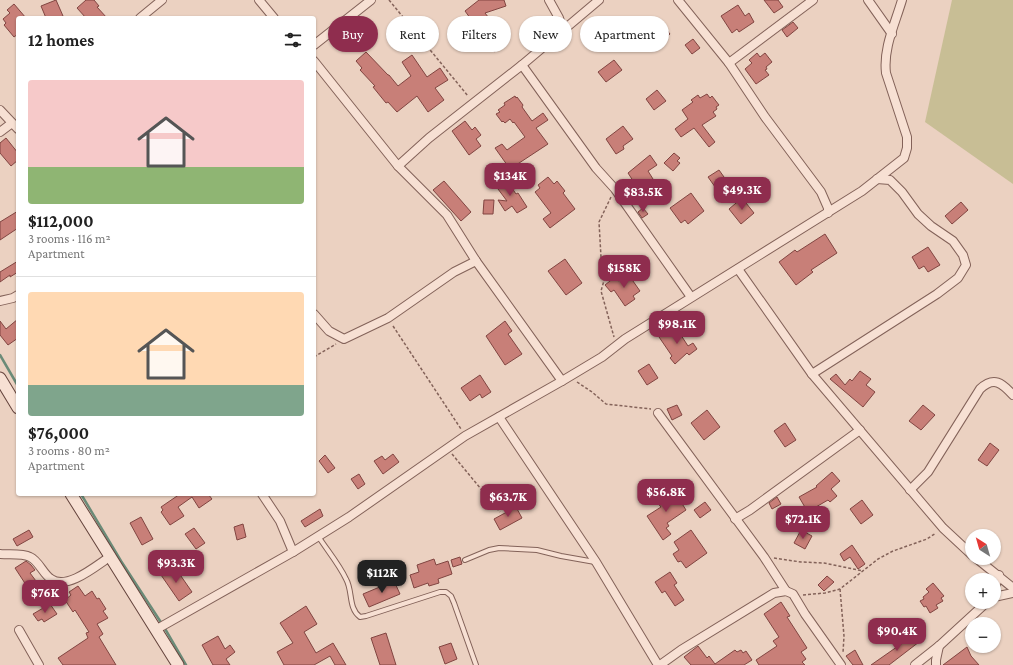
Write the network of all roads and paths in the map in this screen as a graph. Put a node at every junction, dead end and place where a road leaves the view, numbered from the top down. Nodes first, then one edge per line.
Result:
1 (162, 0) edge
2 (259, 0) edge
3 (371, 0) edge
4 (389, 0) edge
5 (549, 0) edge
6 (599, 0) edge
7 (678, 0) edge
8 (813, 0) edge
9 (868, 0) edge
10 (902, 0) edge
11 (142, 16) edge
12 (272, 16) edge
13 (558, 16) edge
14 (572, 22) edge
15 (892, 34) junction
16 (316, 43) edge
17 (537, 52) edge
18 (729, 63) junction
19 (316, 64) edge
20 (522, 65) junction
21 (473, 103) junction
22 (0, 110) edge
23 (15, 126) edge
24 (0, 132) edge
25 (398, 166) junction
26 (877, 179) junction
27 (615, 189) junction
28 (828, 213) junction
29 (476, 261) junction
30 (738, 269) junction
31 (16, 296) edge
32 (691, 297) junction
33 (0, 301) edge
34 (316, 316) edge
35 (388, 318) junction
36 (344, 339) junction
37 (612, 348) junction
38 (316, 356) edge
39 (812, 374) junction
40 (0, 378) edge
41 (566, 379) junction
42 (1013, 395) edge
43 (16, 405) edge
44 (658, 413) joint
45 (499, 417) junction
46 (860, 430) junction
47 (465, 436) junction
48 (447, 448) junction
49 (910, 490) junction
50 (73, 496) edge
51 (263, 496) edge
52 (500, 512) dead end
53 (735, 518) junction
54 (943, 528) junction
55 (318, 536) junction
56 (965, 548) edge
57 (293, 552) junction
58 (0, 554) edge
59 (111, 556) junction
60 (764, 557) junction
61 (465, 560) dead end
62 (596, 562) junction
63 (985, 565) edge
64 (863, 571) junction
65 (996, 573) edge
66 (1001, 577) edge
67 (1013, 588) edge
68 (840, 589) junction
69 (789, 592) junction
70 (1013, 593) edge
71 (1001, 596) edge
72 (980, 609) edge
73 (157, 629) junction
74 (19, 630) dead end
75 (940, 646) junction
76 (39, 665) edge
77 (178, 665) edge
78 (476, 665) edge
79 (659, 665) edge
80 (842, 665) edge
81 (915, 665) edge
82 (936, 665) edge

1 - 11 street
2 - 12 street
3 - 16 street
4 - 21 path
5 - 13 street
6 - 14 street
7 - 18 street
8 - 18 street
9 - 15 street
10 - 15 street
15 - 26 street
17 - 20 street
18 - 28 street
19 - 25 street
20 - 21 street
20 - 27 street
21 - 25 street
22 - 23 street
23 - 24 street
25 - 29 street
26 - 28 street
26 - 39 street
27 - 32 street
27 - 37 path
28 - 30 street
29 - 35 street
29 - 41 street
30 - 32 street
30 - 39 street
31 - 33 street
32 - 37 street
34 - 36 street
35 - 36 street
35 - 47 path
36 - 38 path
37 - 41 street
39 - 46 street
40 - 43 main road
41 - 44 path
41 - 45 street
42 - 49 street
44 - 53 street
45 - 47 street
45 - 62 street
46 - 49 street
46 - 53 street
47 - 48 street
48 - 52 path
48 - 55 street
49 - 54 street
50 - 59 main road
51 - 57 street
53 - 60 street
54 - 56 street
54 - 64 path
55 - 57 street
55 - 78 lane
57 - 73 street
58 - 59 street
59 - 73 main road
60 - 64 path
60 - 69 street
61 - 62 lane
62 - 79 street
63 - 65 street
64 - 68 path
66 - 67 street
68 - 69 path
68 - 80 path
69 - 79 street
69 - 80 street
70 - 71 street
72 - 75 street
73 - 77 main road
74 - 76 street
75 - 81 street
75 - 82 street

